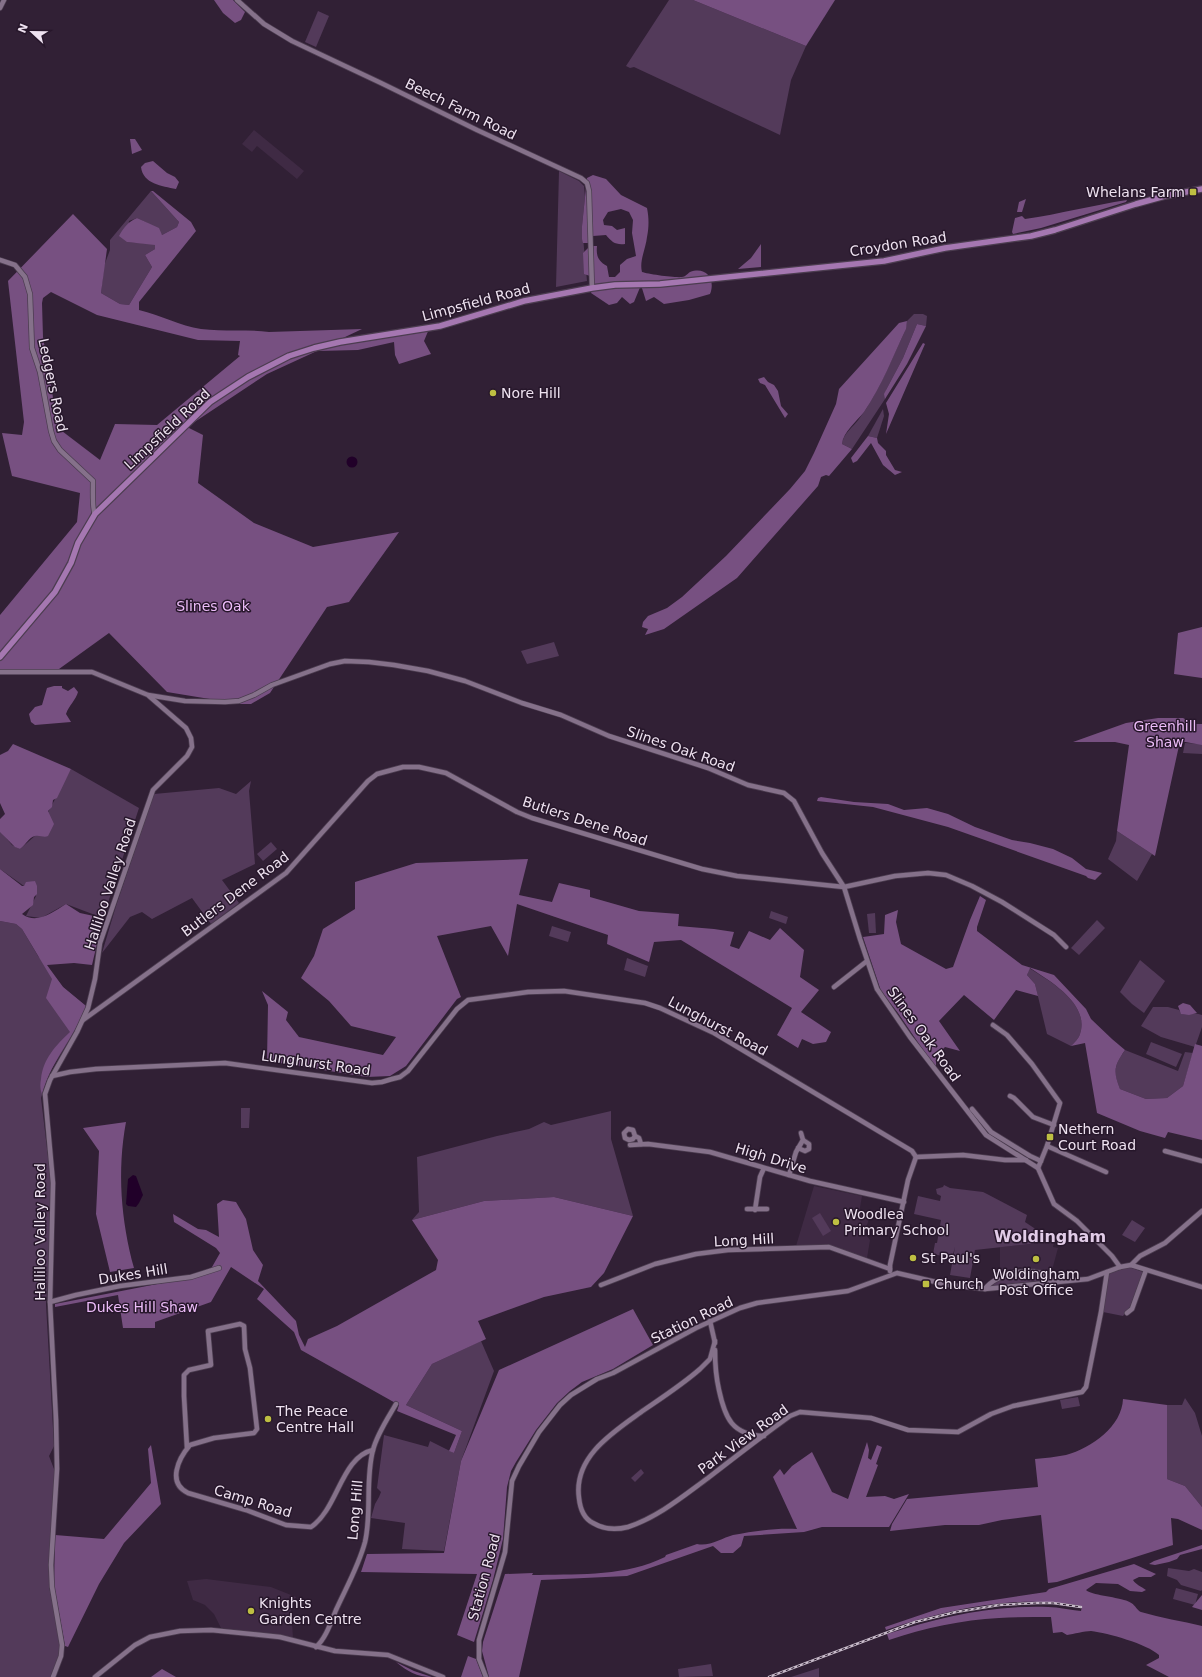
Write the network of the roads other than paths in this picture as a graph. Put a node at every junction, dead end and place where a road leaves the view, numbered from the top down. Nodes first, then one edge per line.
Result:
1 (4, 0) edge
2 (237, 0) edge
3 (0, 8) edge
4 (1202, 189) edge
5 (0, 260) edge
6 (592, 288) junction
7 (95, 514) junction
8 (0, 657) edge
9 (0, 672) edge
10 (157, 699) junction
11 (844, 887) junction
12 (1066, 947) dead end
13 (867, 961) junction
14 (834, 987) dead end
15 (83, 1020) junction
16 (993, 1025) dead end
17 (52, 1076) junction
18 (1010, 1096) dead end
19 (972, 1109) dead end
20 (1054, 1125) junction
21 (801, 1133) dead end
22 (635, 1136) dead end
23 (803, 1140) junction
24 (641, 1144) junction
25 (630, 1145) dead end
26 (1047, 1146) junction
27 (798, 1148) junction
28 (1165, 1151) dead end
29 (916, 1157) junction
30 (1027, 1160) junction
31 (1041, 1161) junction
32 (1202, 1161) edge
33 (764, 1168) junction
34 (1038, 1168) junction
35 (1106, 1172) dead end
36 (789, 1175) junction
37 (904, 1202) junction
38 (747, 1209) dead end
39 (755, 1210) junction
40 (767, 1210) dead end
41 (1202, 1211) edge
42 (1131, 1265) junction
43 (1120, 1266) junction
44 (219, 1268) dead end
45 (1146, 1270) junction
46 (890, 1272) junction
47 (1107, 1272) junction
48 (1053, 1282) junction
49 (601, 1285) dead end
50 (1202, 1287) edge
51 (984, 1289) junction
52 (50, 1302) junction
53 (1127, 1313) dead end
54 (710, 1321) junction
55 (715, 1341) junction
56 (396, 1404) dead end
57 (764, 1436) junction
58 (187, 1448) junction
59 (373, 1450) junction
60 (322, 1639) junction
61 (316, 1647) junction
62 (324, 1649) junction
63 (53, 1677) edge
64 (95, 1677) edge
65 (443, 1677) edge
66 (486, 1677) edge

1 - 3 street
2 - 6 street, Beech Farm Road
4 - 6 main road, Croydon Road
5 - 7 street, Ledgers Road
6 - 7 main road, Limpsfield Road
7 - 8 main road, Limpsfield Road
9 - 10 street, Slines Oak Road
10 - 11 street, Slines Oak Road
10 - 15 street, Halliloo Valley Road
11 - 12 street, Butlers Dene Road
11 - 13 street, Slines Oak Road
11 - 15 street, Butlers Dene Road
13 - 14 street
13 - 30 street, Slines Oak Road
15 - 17 street, Halliloo Valley Road
16 - 20 street
17 - 29 street, Lunghurst Road
17 - 52 street, Halliloo Valley Road
18 - 20 street
19 - 31 street
20 - 26 street
21 - 23 street
22 - 24 street
23 - 27 street
23 - 27 street
24 - 25 street, High Drive
24 - 33 street, High Drive
26 - 31 street
26 - 35 street
27 - 36 street
28 - 32 street
29 - 30 street
29 - 37 street
30 - 34 street, Slines Oak Road
31 - 34 street
33 - 36 street, High Drive
33 - 39 street
34 - 43 street
36 - 37 street, High Drive
37 - 46 street
38 - 39 street
39 - 40 street
41 - 42 street
42 - 43 street, Station Road
42 - 45 street
43 - 47 street, Station Road
44 - 52 street, Dukes Hill
45 - 50 street
45 - 53 street
46 - 49 street, Long Hill
46 - 51 street, Station Road
46 - 54 street, Station Road
47 - 48 street, Station Road
47 - 57 street, Park View Road
48 - 51 street, Station Road
48 - 51 street
52 - 63 street, Halliloo Valley Road
54 - 55 street
54 - 66 street, Station Road
55 - 57 street
55 - 57 street, Park View Road
56 - 59 street, Long Hill
58 - 58 street
58 - 59 street, Camp Road
59 - 60 street, Long Hill
60 - 61 street, Long Hill
60 - 62 street
61 - 62 street
61 - 64 street
62 - 65 street

